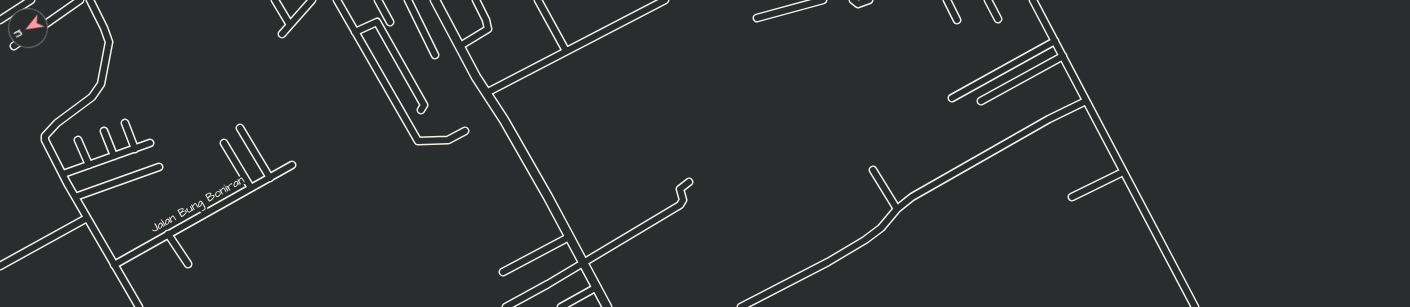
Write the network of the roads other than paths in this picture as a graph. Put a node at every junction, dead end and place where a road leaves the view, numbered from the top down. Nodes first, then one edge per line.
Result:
1 (31, 0) edge
2 (80, 0) edge
3 (90, 0) edge
4 (275, 0) edge
5 (336, 0) edge
6 (378, 0) edge
7 (408, 0) edge
8 (435, 0) edge
9 (476, 0) edge
10 (538, 0) edge
11 (666, 0) edge
12 (823, 0) edge
13 (853, 0) edge
14 (869, 0) edge
15 (947, 0) edge
16 (988, 0) edge
17 (1033, 0) edge
18 (308, 2) edge
19 (757, 18) dead end
20 (998, 18) dead end
21 (0, 20) edge
22 (957, 20) dead end
23 (48, 22) edge
24 (390, 22) dead end
25 (290, 26) junction
26 (355, 32) junction
27 (282, 34) dead end
28 (1055, 40) junction
29 (460, 46) junction
30 (566, 51) junction
31 (435, 55) dead end
32 (1063, 56) junction
33 (486, 93) junction
34 (952, 98) dead end
35 (981, 101) dead end
36 (1086, 101) junction
37 (422, 110) dead end
38 (125, 123) dead end
39 (240, 128) dead end
40 (104, 131) dead end
41 (465, 131) dead end
42 (78, 140) dead end
43 (150, 143) dead end
44 (224, 143) dead end
45 (135, 149) junction
46 (114, 156) junction
47 (89, 165) junction
48 (292, 165) dead end
49 (159, 167) dead end
50 (873, 170) dead end
51 (1123, 172) junction
52 (63, 174) junction
53 (270, 178) junction
54 (689, 182) dead end
55 (251, 188) junction
56 (75, 197) junction
57 (1072, 197) dead end
58 (897, 209) junction
59 (87, 218) junction
60 (168, 234) junction
61 (569, 237) junction
62 (583, 263) junction
63 (188, 264) dead end
64 (114, 265) junction
65 (0, 266) edge
66 (503, 272) dead end
67 (597, 287) junction
68 (138, 306) edge
69 (506, 307) edge
70 (561, 307) edge
71 (607, 307) edge
72 (741, 307) edge
73 (1195, 307) edge

1 - 21 street
2 - 23 street
3 - 52 street
4 - 25 street
5 - 26 street
6 - 24 street
7 - 31 street
8 - 29 street
9 - 29 street
10 - 30 street
11 - 30 street
12 - 19 street
13 - 14 street
15 - 22 street
16 - 20 street
17 - 28 street
18 - 25 street
25 - 27 street
26 - 37 street
26 - 41 street
28 - 32 street
28 - 34 street
29 - 33 street
30 - 33 street
32 - 35 street
32 - 36 street
33 - 61 street
36 - 51 street
36 - 58 street
38 - 45 street
39 - 53 street
40 - 46 street
42 - 47 street
43 - 45 street
44 - 55 street
45 - 46 street
46 - 47 street
47 - 52 street
48 - 53 street, Jalan Bung Boniran
49 - 56 street
50 - 58 street
51 - 57 street
51 - 73 street
52 - 56 street
53 - 55 street, Jalan Bung Boniran
54 - 62 street
55 - 60 street, Jalan Bung Boniran
56 - 59 street
58 - 72 street
59 - 64 street
59 - 65 street
60 - 63 street
60 - 64 street, Jalan Bung Boniran
61 - 62 street
61 - 66 street
62 - 67 street
62 - 69 street
64 - 68 street
67 - 70 street
67 - 71 street

